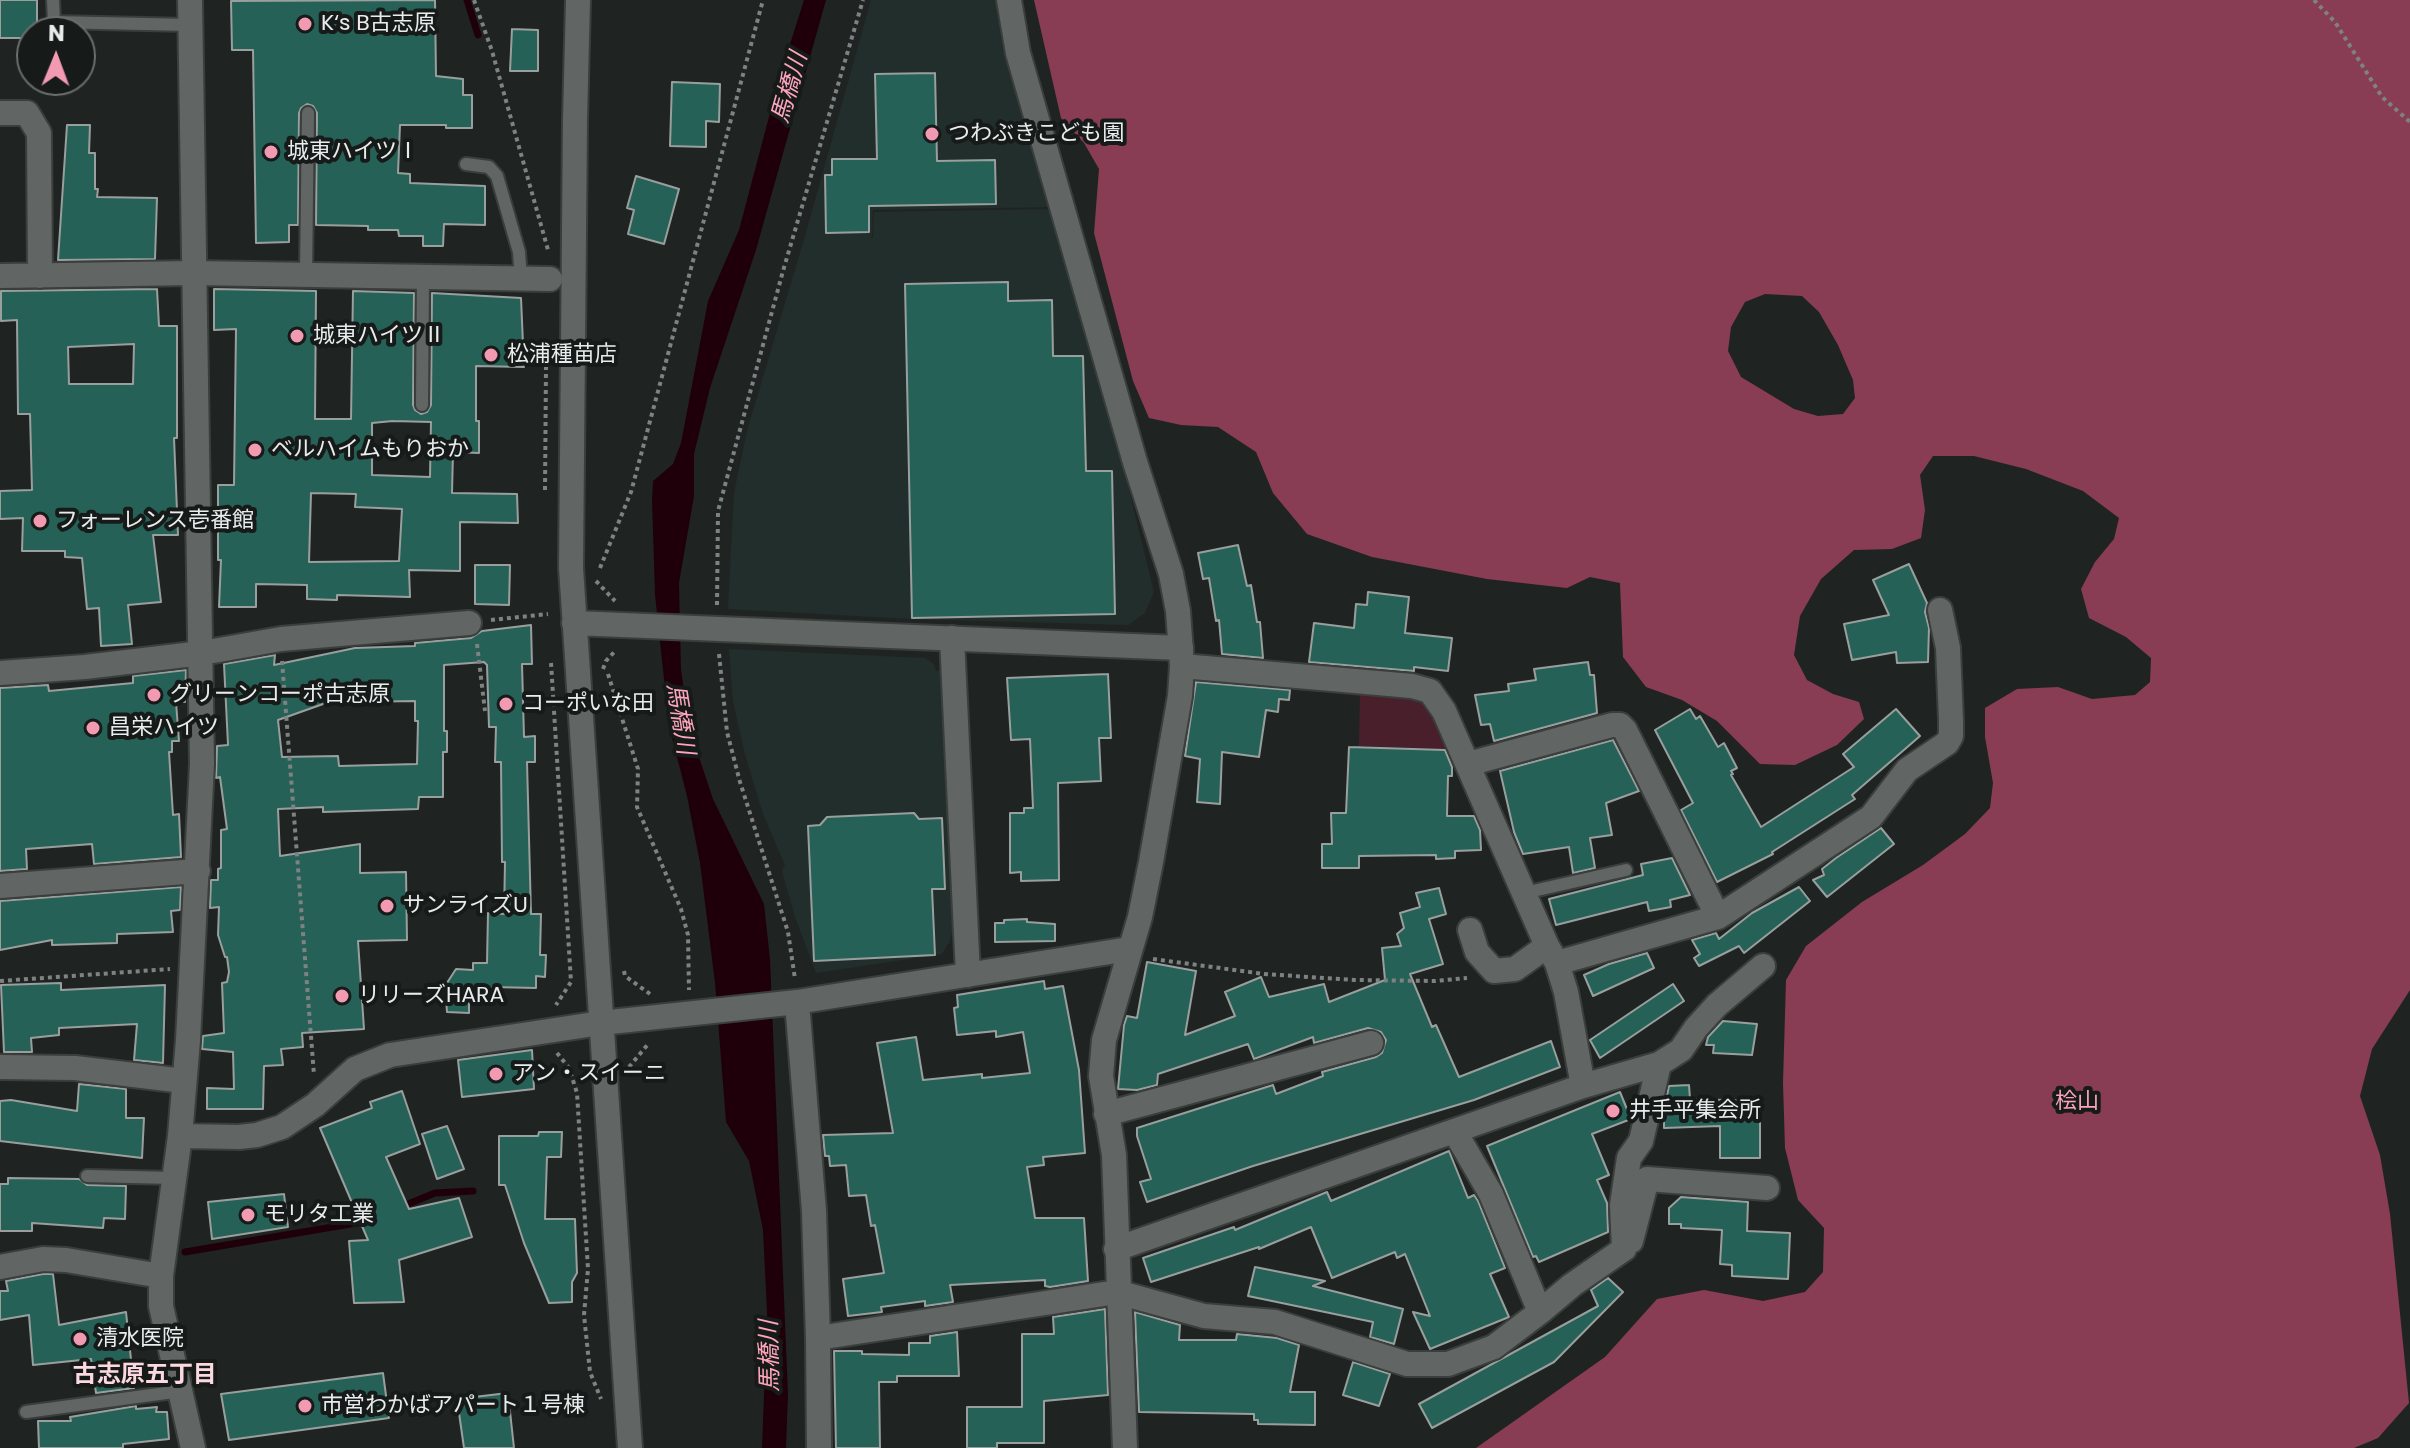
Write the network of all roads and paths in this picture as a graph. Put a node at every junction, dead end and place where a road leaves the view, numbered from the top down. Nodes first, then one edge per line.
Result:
1 (53, 0) edge
2 (190, 0) edge
3 (474, 0) edge
4 (578, 0) edge
5 (763, 0) edge
6 (863, 0) edge
7 (1009, 0) edge
8 (2314, 0) edge
9 (190, 25) junction
10 (0, 113) edge
11 (308, 113) dead end
12 (2410, 122) edge
13 (466, 164) dead end
14 (550, 270) joint
15 (194, 273) junction
16 (0, 276) edge
17 (40, 276) junction
18 (306, 276) junction
19 (423, 278) junction
20 (521, 280) junction
21 (422, 405) dead end
22 (600, 568) dead end
23 (1940, 610) dead end
24 (548, 614) dead end
25 (469, 623) junction
26 (574, 623) junction
27 (716, 627) junction
28 (952, 638) junction
29 (281, 639) junction
30 (202, 653) junction
31 (1182, 657) junction
32 (0, 673) edge
33 (608, 674) dead end
34 (485, 711) dead end
35 (1468, 764) junction
36 (1626, 870) dead end
37 (198, 871) junction
38 (0, 886) edge
39 (1524, 893) junction
40 (1718, 917) junction
41 (1470, 930) dead end
42 (1128, 953) junction
43 (1552, 954) junction
44 (1763, 966) dead end
45 (1490, 968) junction
46 (166, 969) dead end
47 (968, 975) junction
48 (0, 981) edge
49 (794, 1002) junction
50 (694, 1012) junction
51 (601, 1023) junction
52 (1371, 1043) dead end
53 (555, 1051) dead end
54 (1659, 1064) junction
55 (0, 1067) edge
56 (184, 1081) junction
57 (1583, 1086) junction
58 (315, 1105) junction
59 (1106, 1114) junction
60 (1455, 1132) junction
61 (180, 1136) junction
62 (87, 1176) dead end
63 (174, 1178) junction
64 (1767, 1188) dead end
65 (1116, 1249) junction
66 (1624, 1249) junction
67 (0, 1267) edge
68 (161, 1276) junction
69 (1117, 1292) junction
70 (1540, 1312) junction
71 (818, 1338) junction
72 (181, 1391) junction
73 (602, 1410) dead end
74 (26, 1412) dead end
75 (193, 1448) edge
76 (630, 1448) edge
77 (819, 1448) edge
78 (1125, 1448) edge

1 - 9 lane
2 - 9 street
3 - 14 path
4 - 26 street
5 - 22 path
6 - 27 path
7 - 31 street
8 - 12 path
9 - 15 street
10 - 17 street
11 - 18 lane
13 - 20 lane
14 - 20 street
15 - 17 street
15 - 18 street
15 - 30 street
16 - 17 street
18 - 19 street
19 - 20 street
19 - 21 lane
23 - 40 street
24 - 25 path
25 - 29 street
25 - 34 path
26 - 27 street
26 - 51 street
27 - 28 street
27 - 49 path
28 - 31 street
28 - 47 street
29 - 30 street
29 - 58 path
30 - 32 street
30 - 37 street
31 - 35 street
31 - 42 street
33 - 50 path
35 - 39 street
35 - 40 street
36 - 39 lane
37 - 38 street
37 - 56 street
39 - 43 street
40 - 43 street
41 - 45 street
42 - 45 path
42 - 47 street
42 - 59 street
43 - 45 street
43 - 57 street
44 - 54 street
46 - 48 path
47 - 49 street
49 - 50 street
49 - 71 street
50 - 51 street
51 - 58 street
51 - 76 street
52 - 59 street
53 - 73 path
54 - 57 street
54 - 66 street
55 - 56 street
56 - 61 street
57 - 60 street
58 - 61 street
59 - 65 street
60 - 65 street
60 - 70 street
61 - 63 street
62 - 63 lane
63 - 68 street
64 - 66 street
65 - 69 street
66 - 70 street
67 - 68 street
68 - 72 street
69 - 70 street
69 - 71 street
69 - 78 street
71 - 77 street
72 - 74 lane
72 - 75 street

